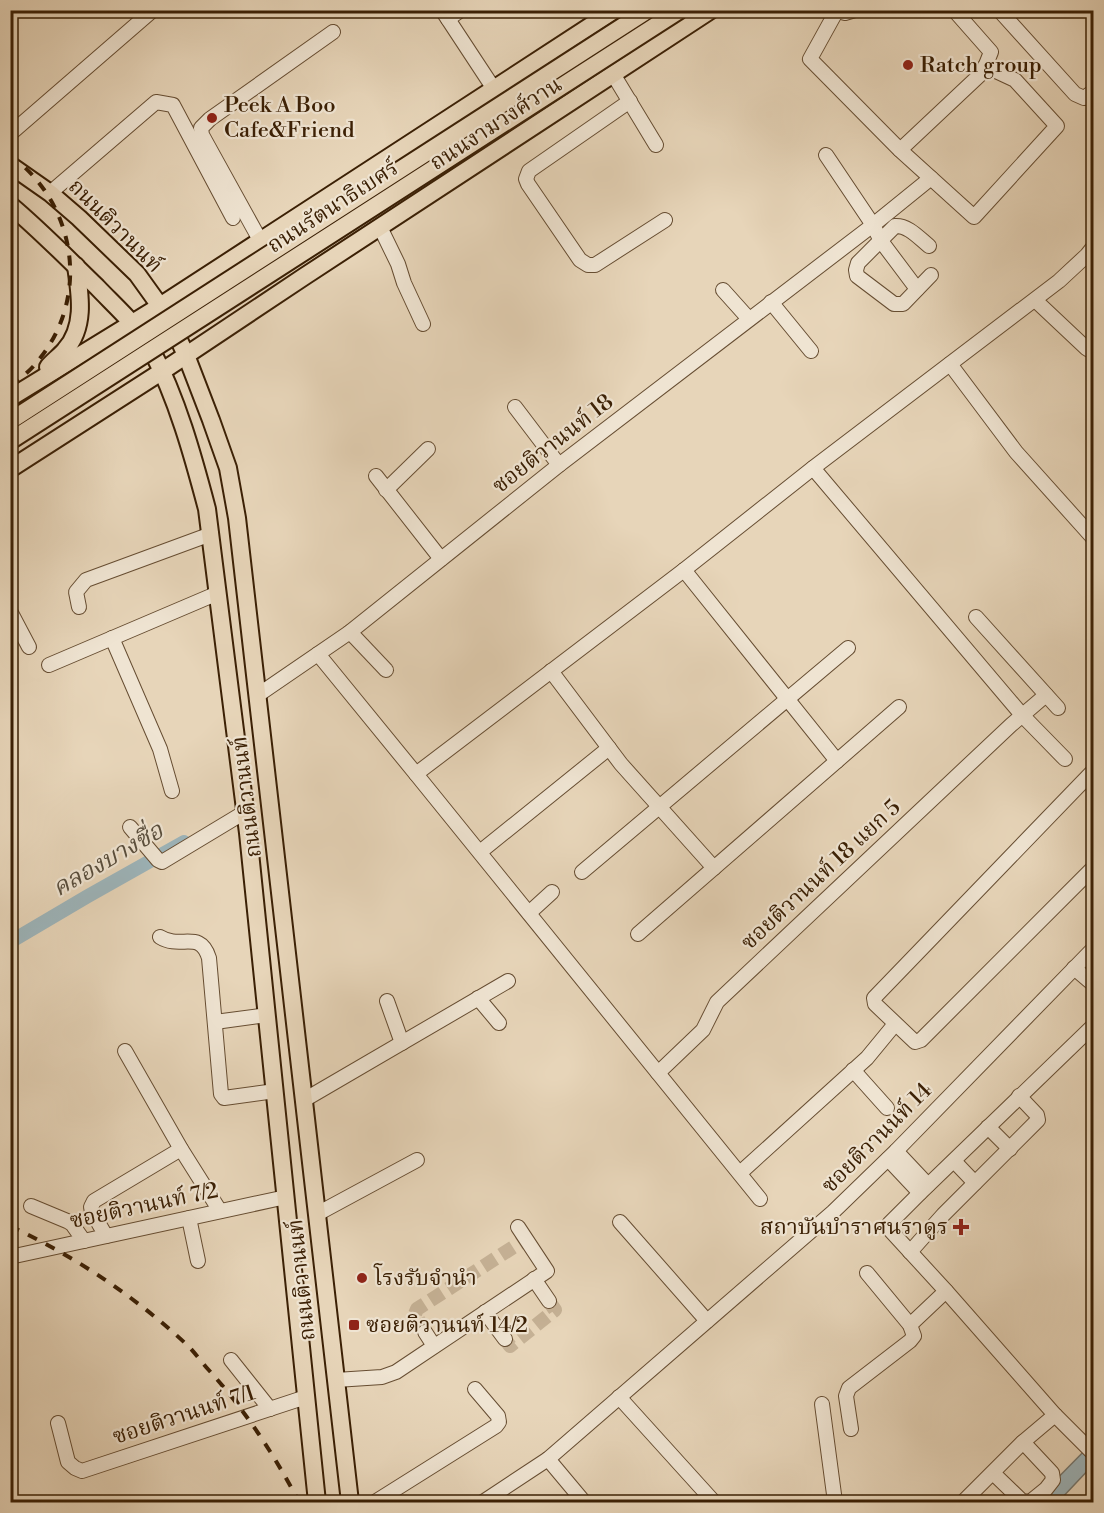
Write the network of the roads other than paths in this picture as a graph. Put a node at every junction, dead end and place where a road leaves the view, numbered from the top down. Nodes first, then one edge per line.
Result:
1 (153, 10) edge
2 (461, 10) edge
3 (615, 10) edge
4 (648, 10) edge
5 (680, 10) edge
6 (711, 10) edge
7 (855, 10) edge
8 (954, 10) edge
9 (999, 10) edge
10 (834, 11) edge
11 (445, 15) edge
12 (333, 32) dead end
13 (985, 66) junction
14 (613, 74) junction
15 (494, 89) junction
16 (1094, 91) edge
17 (630, 101) junction
18 (10, 134) edge
19 (656, 145) dead end
20 (900, 150) junction
21 (826, 155) dead end
22 (10, 165) edge
23 (930, 178) junction
24 (50, 193) junction
25 (10, 205) edge
26 (233, 218) dead end
27 (664, 220) dead end
28 (873, 225) junction
29 (380, 227) junction
30 (260, 240) junction
31 (881, 241) junction
32 (929, 246) dead end
33 (1094, 246) edge
34 (76, 266) junction
35 (931, 275) dead end
36 (305, 276) junction
37 (917, 289) junction
38 (723, 290) dead end
39 (1035, 300) junction
40 (771, 302) junction
41 (160, 306) junction
42 (749, 319) junction
43 (171, 323) junction
44 (423, 324) dead end
45 (134, 328) junction
46 (150, 348) junction
47 (183, 350) junction
48 (811, 351) dead end
49 (1094, 353) edge
50 (950, 364) junction
51 (161, 372) junction
52 (12, 397) edge
53 (515, 406) dead end
54 (10, 416) edge
55 (10, 421) edge
56 (10, 441) edge
57 (428, 449) dead end
58 (559, 465) junction
59 (813, 468) junction
60 (10, 469) edge
61 (376, 476) dead end
62 (386, 490) junction
63 (211, 534) junction
64 (1094, 539) edge
65 (441, 559) junction
66 (684, 570) junction
67 (219, 593) junction
68 (79, 607) dead end
69 (10, 611) edge
70 (976, 617) dead end
71 (350, 632) junction
72 (112, 638) junction
73 (29, 647) dead end
74 (848, 648) dead end
75 (318, 654) junction
76 (49, 666) dead end
77 (386, 670) dead end
78 (551, 671) junction
79 (258, 695) junction
80 (1046, 695) junction
81 (787, 699) junction
82 (899, 707) dead end
83 (1058, 708) dead end
84 (1022, 715) junction
85 (609, 748) junction
86 (1065, 759) dead end
87 (837, 761) junction
88 (416, 774) junction
89 (1090, 779) edge
90 (172, 791) dead end
91 (660, 807) junction
92 (245, 812) junction
93 (130, 827) dead end
94 (480, 852) junction
95 (1094, 867) edge
96 (714, 868) junction
97 (582, 872) dead end
98 (552, 892) dead end
99 (529, 913) junction
100 (638, 934) dead end
101 (160, 937) dead end
102 (1094, 948) edge
103 (1074, 968) junction
104 (508, 981) dead end
105 (1094, 985) edge
106 (478, 998) junction
107 (387, 1001) dead end
108 (267, 1016) junction
109 (215, 1022) junction
110 (499, 1023) dead end
111 (895, 1024) junction
112 (1094, 1025) edge
113 (402, 1043) junction
114 (124, 1052) dead end
115 (853, 1070) junction
116 (658, 1073) junction
117 (275, 1091) junction
118 (1019, 1096) junction
119 (304, 1100) junction
120 (887, 1108) dead end
121 (988, 1127) junction
122 (181, 1149) junction
123 (1010, 1149) junction
124 (892, 1155) junction
125 (417, 1160) dead end
126 (954, 1161) junction
127 (740, 1173) junction
128 (975, 1183) junction
129 (924, 1189) junction
130 (286, 1197) junction
131 (760, 1199) dead end
132 (31, 1206) dead end
133 (220, 1211) junction
134 (317, 1214) junction
135 (189, 1218) junction
136 (620, 1222) dead end
137 (518, 1227) dead end
138 (106, 1236) junction
139 (84, 1241) junction
140 (910, 1252) junction
141 (10, 1257) edge
142 (198, 1262) dead end
143 (867, 1273) dead end
144 (534, 1280) junction
145 (946, 1291) junction
146 (549, 1301) dead end
147 (485, 1312) junction
148 (707, 1321) junction
149 (910, 1325) junction
150 (425, 1332) tunnel mouth
151 (505, 1339) dead end
152 (434, 1346) junction
153 (231, 1360) dead end
154 (336, 1380) junction
155 (475, 1389) dead end
156 (306, 1397) junction
157 (619, 1397) junction
158 (822, 1404) dead end
159 (270, 1409) junction
160 (1055, 1415) junction
161 (58, 1423) dead end
162 (851, 1429) dead end
163 (1023, 1442) junction
164 (1094, 1454) edge
165 (548, 1459) junction
166 (993, 1473) junction
167 (966, 1502) edge
168 (317, 1503) edge
169 (350, 1503) edge
170 (375, 1503) edge
171 (483, 1503) edge
172 (584, 1503) edge
173 (714, 1503) edge
174 (835, 1503) edge

1 - 18 street
2 - 11 street
3 - 15 main road, ถนนงามวงศ์วาน
4 - 55 main road, ถนนรัตนาธิเบศร์, bridge
5 - 56 main road, ถนนรัตนาธิเบศร์, bridge
6 - 14 main road, ถนนงามวงศ์วาน
7 - 10 street
8 - 13 street
9 - 16 street
10 - 20 street
11 - 15 street
12 - 30 street
13 - 20 street
13 - 23 street
14 - 17 street
14 - 29 main road, ถนนงามวงศ์วาน
15 - 30 main road, ถนนงามวงศ์วาน
17 - 19 street
17 - 27 street
20 - 23 street
21 - 28 street
22 - 24 main road, ถนนติวานนท์
23 - 28 street, ซอยติวานนท์ 18
24 - 26 street
24 - 41 main road, ถนนติวานนท์
25 - 34 main road, ถนนติวานนท์
28 - 31 street
28 - 40 street, ซอยติวานนท์ 18
29 - 36 main road, ถนนงามวงศ์วาน
29 - 44 street
30 - 41 main road, ถนนงามวงศ์วาน
31 - 32 street
31 - 37 street
31 - 37 street
33 - 39 street
34 - 45 main road, ถนนติวานนท์
34 - 52 main road
35 - 37 street
36 - 43 main road
36 - 47 main road, ถนนงามวงศ์วาน
38 - 42 street
39 - 49 street
39 - 50 street
40 - 42 street, ซอยติวานนท์ 18
40 - 48 street
41 - 43 main road, ถนนติวานนท์
41 - 45 main road
42 - 58 street, ซอยติวานนท์ 18
43 - 45 main road
43 - 47 main road, ถนนติวานนท์
45 - 46 main road, ถนนติวานนท์
45 - 52 main road
46 - 47 main road
46 - 51 main road, ถนนติวานนท์
46 - 54 main road
47 - 51 main road
47 - 79 main road, ถนนติวานนท์
50 - 59 street
50 - 64 street
51 - 60 main road
51 - 63 main road, ถนนติวานนท์
53 - 58 street
57 - 62 street
58 - 65 street, ซอยติวานนท์ 18
59 - 66 street
59 - 84 street
61 - 62 street
62 - 65 street
63 - 67 main road, ถนนติวานนท์
63 - 68 street
65 - 71 street, ซอยติวานนท์ 18
66 - 78 street
66 - 81 street
67 - 72 street
67 - 92 main road, ถนนติวานนท์
69 - 73 street
70 - 80 street
71 - 75 street, ซอยติวานนท์ 18
71 - 77 street
72 - 76 street
72 - 90 street
74 - 81 street
75 - 79 street, ซอยติวานนท์ 18
75 - 88 street
78 - 85 street
78 - 88 street
79 - 119 main road, ถนนติวานนท์
80 - 83 street
80 - 84 street, ซอยติวานนท์ 18 แยก 5
81 - 87 street
81 - 91 street
82 - 87 street
84 - 86 street
84 - 116 street, ซอยติวานนท์ 18 แยก 5
85 - 91 street
85 - 94 street
87 - 96 street
88 - 94 street
89 - 111 street
91 - 96 street
91 - 97 street
92 - 93 street
92 - 108 main road, ถนนติวานนท์
94 - 99 street
95 - 111 street
96 - 100 street
98 - 99 street
99 - 116 street
101 - 109 street
102 - 103 street, ซอยติวานนท์ 14
103 - 105 street
103 - 124 street, ซอยติวานนท์ 14
104 - 106 street
106 - 110 street
106 - 113 street
107 - 113 street
108 - 109 street
108 - 117 main road, ถนนติวานนท์
109 - 117 street
111 - 115 street
112 - 118 street
113 - 119 street
114 - 122 street
115 - 120 street
115 - 127 street
116 - 127 street
117 - 130 main road, ถนนติวานนท์
118 - 121 street
118 - 123 street
119 - 134 main road, ถนนติวานนท์
121 - 123 street
121 - 126 street
122 - 133 street
122 - 138 street
123 - 128 street
124 - 129 street
124 - 148 street, ซอยติวานนท์ 14
125 - 134 street
126 - 128 street
126 - 129 street
127 - 131 street
128 - 140 street
129 - 140 street
130 - 133 street, ซอยติวานนท์ 7/2
130 - 156 main road, ถนนติวานนท์
132 - 139 street
133 - 135 street, ซอยติวานนท์ 7/2
134 - 154 main road, ถนนติวานนท์
135 - 138 street, ซอยติวานนท์ 7/2
135 - 142 street
136 - 148 street
137 - 144 street
138 - 139 street, ซอยติวานนท์ 7/2
139 - 141 street, ซอยติวานนท์ 7/2
140 - 145 street
143 - 149 street
144 - 146 street
144 - 147 street
145 - 149 street
145 - 160 street
147 - 151 street
147 - 152 street
148 - 157 street, ซอยติวานนท์ 14
149 - 162 street
150 - 152 street
152 - 154 street
153 - 159 street
154 - 169 main road, ถนนติวานนท์
155 - 170 street
156 - 159 street, ซอยติวานนท์ 7/1
156 - 168 main road, ถนนติวานนท์
157 - 165 street, ซอยติวานนท์ 14
157 - 173 street
158 - 174 street
159 - 161 street, ซอยติวานนท์ 7/1
160 - 163 street
160 - 164 street
163 - 166 street
163 - 166 street
165 - 171 street, ซอยติวานนท์ 14
165 - 172 street
166 - 167 street

